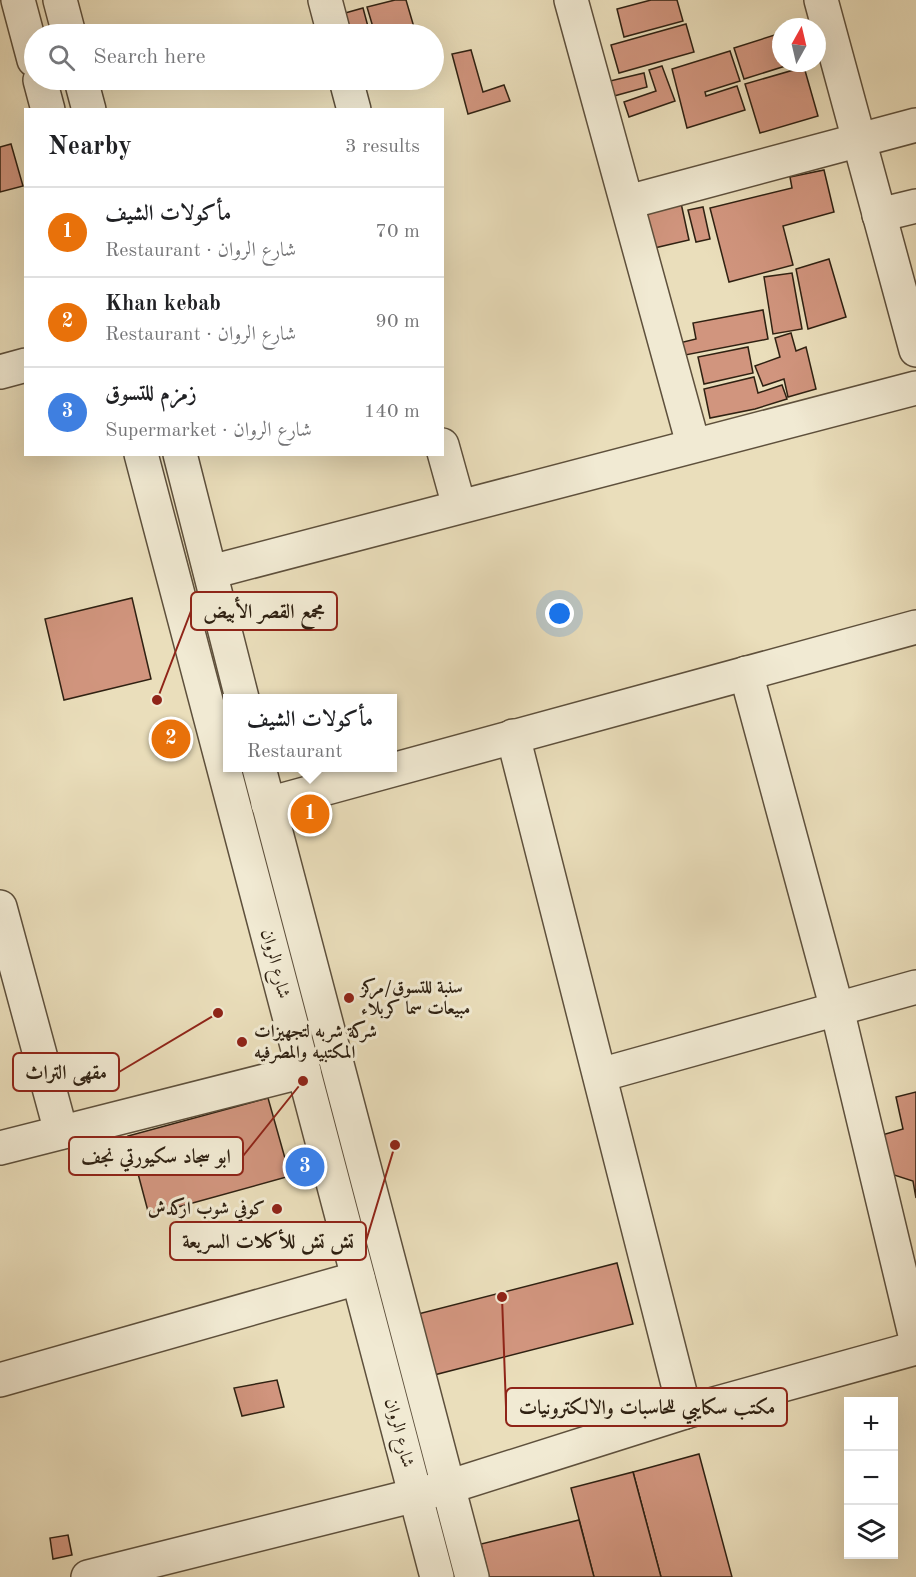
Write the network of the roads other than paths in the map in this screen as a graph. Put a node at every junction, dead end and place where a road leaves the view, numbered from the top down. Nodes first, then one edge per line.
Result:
1 (18, 0) edge
2 (60, 0) edge
3 (325, 0) edge
4 (571, 0) edge
5 (821, 0) edge
6 (24, 24) edge
7 (66, 24) edge
8 (331, 24) edge
9 (43, 90) edge
10 (84, 90) edge
11 (349, 90) edge
12 (47, 108) edge
13 (88, 108) edge
14 (353, 108) edge
15 (916, 125) edge
16 (859, 140) junction
17 (628, 202) junction
18 (916, 206) edge
19 (879, 214) junction
20 (916, 350) edge
21 (24, 366) edge
22 (0, 372) edge
23 (916, 388) edge
24 (693, 444) junction
25 (444, 452) edge
26 (142, 456) edge
27 (181, 456) edge
28 (459, 506) junction
29 (211, 572) junction
30 (916, 627) edge
31 (746, 673) junction
32 (241, 694) edge
33 (513, 736) junction
34 (223, 764) edge
35 (397, 768) edge
36 (225, 772) edge
37 (260, 772) edge
38 (383, 772) edge
39 (268, 804) junction
40 (0, 908) edge
41 (916, 987) edge
42 (837, 1009) junction
43 (304, 1071) junction
44 (600, 1075) junction
45 (61, 1132) junction
46 (0, 1148) edge
47 (358, 1278) junction
48 (916, 1339) edge
49 (916, 1348) edge
50 (0, 1380) edge
51 (685, 1412) junction
52 (448, 1487) junction
53 (415, 1494) junction
54 (88, 1577) edge
55 (437, 1577) edge
56 (472, 1577) edge

1 - 6 street
2 - 7 street
3 - 8 street
4 - 17 street
5 - 16 street
9 - 12 street
10 - 13 street
11 - 14 street
15 - 16 street
16 - 17 street
16 - 19 street
17 - 24 street
18 - 19 street
19 - 20 street
21 - 22 street
23 - 24 street
24 - 28 street
25 - 28 street
26 - 34 street, شارع الروان
27 - 29 street
28 - 29 street
29 - 32 street
30 - 31 street
31 - 33 street
31 - 42 street
33 - 35 street
33 - 44 street
36 - 43 street, شارع الروان
37 - 39 street, شارع الروان
38 - 39 street
39 - 52 street, شارع الروان
40 - 45 street
41 - 42 street
42 - 44 street
42 - 48 street
43 - 45 street
43 - 47 street, شارع الروان
44 - 51 street
45 - 46 street
47 - 50 street
47 - 53 street, شارع الروان
49 - 51 street
51 - 52 street
52 - 53 street
52 - 56 street, شارع الروان
53 - 54 street
53 - 55 street, شارع الروان

